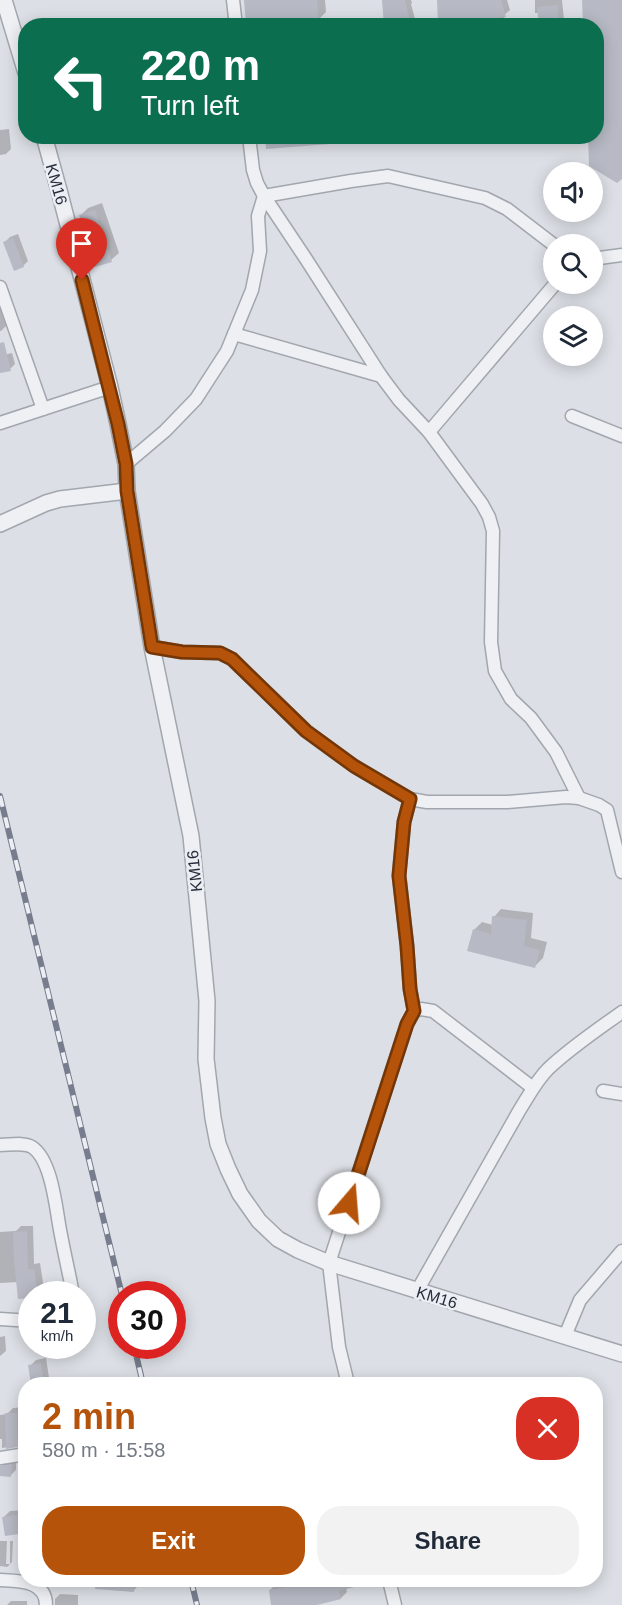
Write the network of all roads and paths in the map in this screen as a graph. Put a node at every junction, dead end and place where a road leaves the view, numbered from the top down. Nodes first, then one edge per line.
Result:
1 (4, 0) edge
2 (233, 0) edge
3 (235, 18) edge
4 (18, 46) edge
5 (46, 144) edge
6 (250, 144) edge
7 (264, 196) junction
8 (543, 237) edge
9 (622, 255) edge
10 (603, 258) edge
11 (0, 287) edge
12 (546, 294) edge
13 (234, 334) junction
14 (381, 376) junction
15 (110, 387) junction
16 (43, 409) junction
17 (572, 416) dead end
18 (0, 423) edge
19 (429, 432) junction
20 (622, 436) edge
21 (126, 464) junction
22 (127, 491) junction
23 (0, 524) edge
24 (152, 647) junction
25 (579, 798) junction
26 (410, 799) junction
27 (607, 810) junction
28 (622, 816) edge
29 (622, 872) edge
30 (414, 1011) junction
31 (622, 1012) edge
32 (533, 1088) junction
33 (603, 1091) dead end
34 (622, 1094) edge
35 (0, 1145) edge
36 (622, 1251) edge
37 (329, 1263) junction
38 (71, 1281) edge
39 (417, 1291) junction
40 (0, 1319) edge
41 (18, 1320) edge
42 (565, 1336) junction
43 (622, 1354) edge
44 (346, 1377) edge
45 (18, 1455) edge
46 (0, 1458) edge
47 (0, 1580) edge
48 (18, 1581) edge
49 (38, 1587) edge
50 (391, 1587) edge
51 (46, 1605) edge
52 (395, 1605) edge

1 - 4 street
2 - 3 street
5 - 15 street, KM16
6 - 7 street
7 - 8 street
7 - 13 street
7 - 14 street
9 - 10 street
11 - 16 street
12 - 19 street
13 - 14 street
13 - 21 street
14 - 19 street
15 - 16 street
15 - 21 street, KM16
16 - 18 street
17 - 20 street
19 - 25 street
21 - 22 street, KM16
22 - 23 street
22 - 24 street, KM16
24 - 26 street
24 - 37 street, KM16
25 - 26 street
25 - 27 street
26 - 30 street
27 - 28 street
27 - 29 street
30 - 32 street
30 - 37 street
31 - 32 street
32 - 39 street
33 - 34 street
35 - 38 street
36 - 42 street
37 - 39 street, KM16
37 - 44 street
39 - 42 street, KM16
40 - 41 street
42 - 43 street, KM16
45 - 46 street
47 - 48 street
49 - 51 street
50 - 52 street

